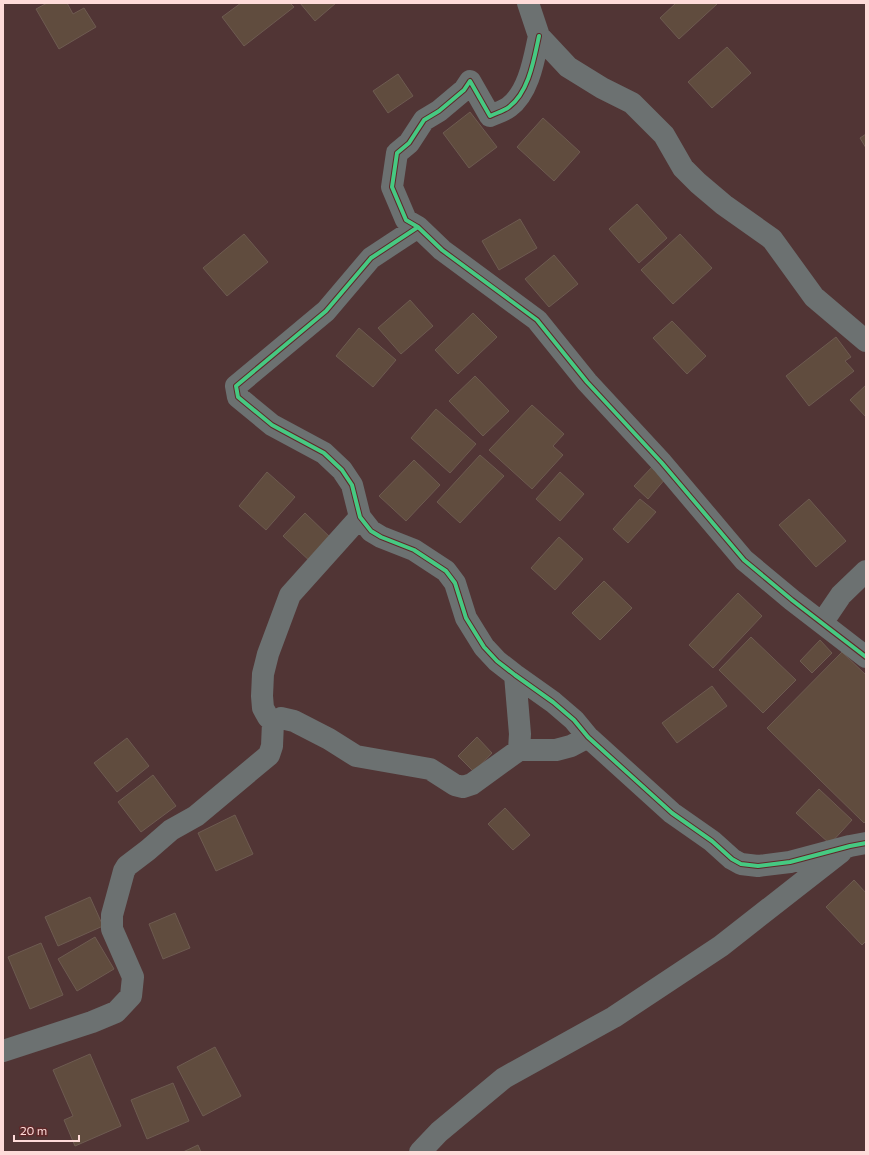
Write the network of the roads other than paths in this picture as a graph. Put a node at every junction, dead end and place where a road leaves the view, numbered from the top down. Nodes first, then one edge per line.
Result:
1 (528, 3) edge
2 (539, 36) junction
3 (418, 227) junction
4 (866, 341) edge
5 (360, 517) junction
6 (866, 571) edge
7 (822, 623) junction
8 (866, 657) edge
9 (515, 676) junction
10 (273, 722) junction
11 (588, 736) junction
12 (519, 750) junction
13 (858, 844) edge
14 (3, 1051) edge
15 (420, 1152) edge

1 - 2 street
2 - 3 street
2 - 4 street
3 - 5 street
3 - 7 street
5 - 9 street
5 - 10 street
6 - 7 street
7 - 8 street
9 - 11 street
9 - 12 street
10 - 12 street
10 - 14 street
11 - 12 street
11 - 13 street
13 - 15 street

